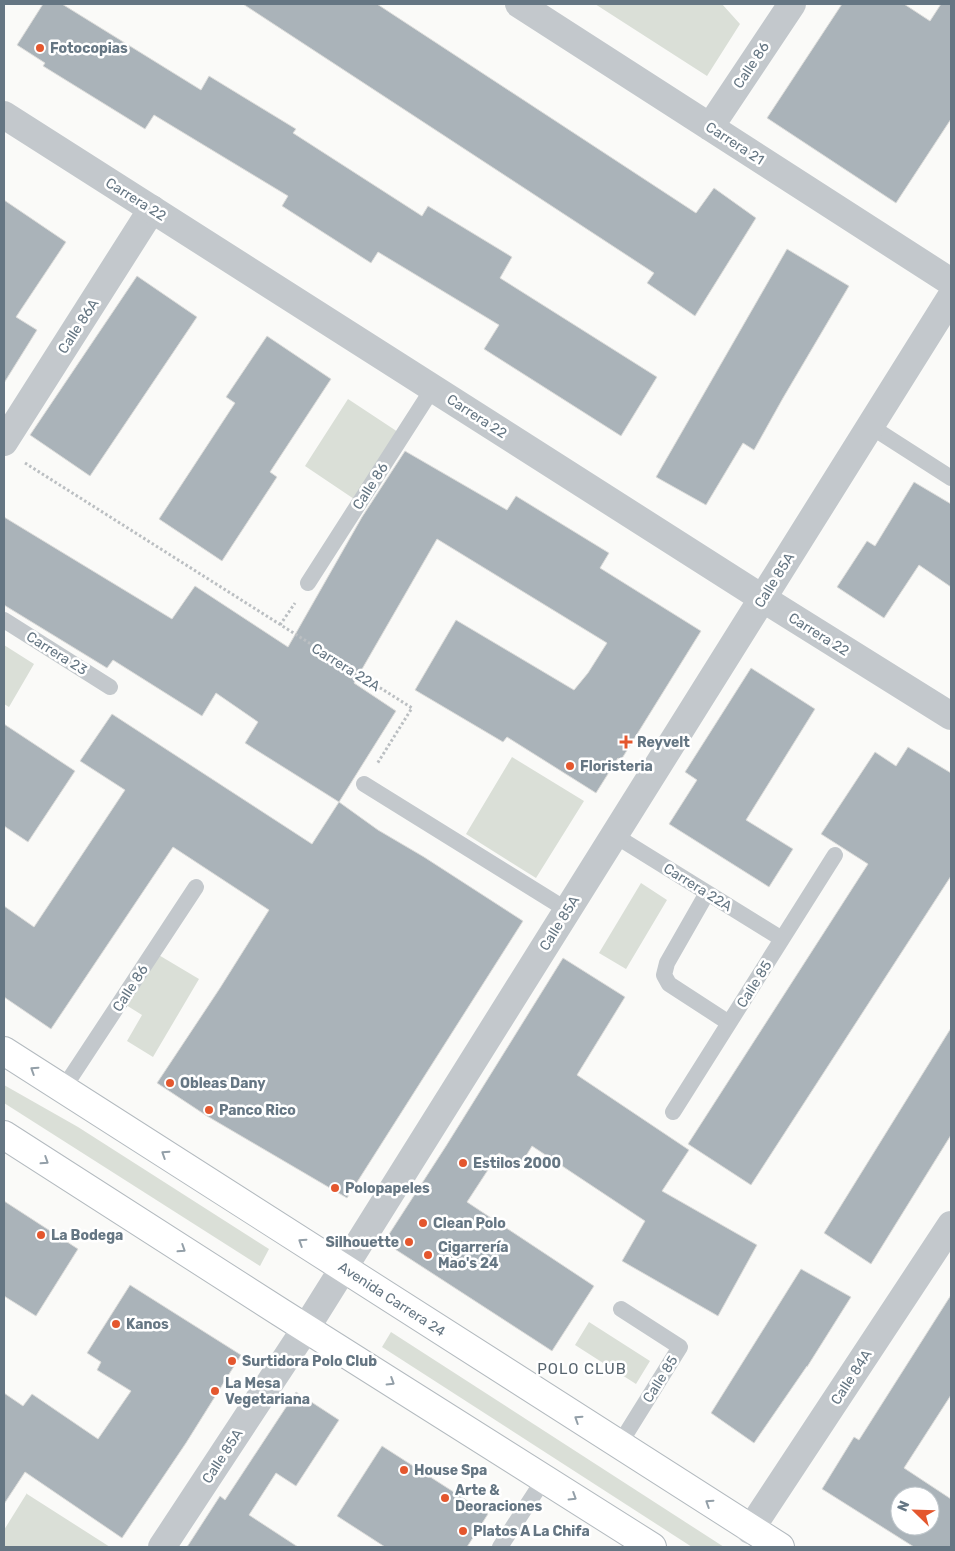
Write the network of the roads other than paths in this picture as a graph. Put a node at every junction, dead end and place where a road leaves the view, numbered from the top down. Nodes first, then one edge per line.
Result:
1 (519, 4) edge
2 (792, 4) edge
3 (4, 115) edge
4 (710, 127) junction
5 (152, 209) junction
6 (951, 282) edge
7 (951, 297) edge
8 (433, 388) junction
9 (870, 426) junction
10 (12, 451) edge
11 (951, 478) edge
12 (308, 583) dead end
13 (762, 598) junction
14 (4, 620) edge
15 (110, 687) dead end
16 (951, 716) edge
17 (364, 784) road end
18 (614, 835) junction
19 (835, 855) dead end
20 (196, 887) dead end
21 (707, 893) junction
22 (567, 910) junction
23 (782, 939) junction
24 (729, 1023) junction
25 (4, 1051) edge
26 (64, 1089) junction
27 (673, 1112) dead end
28 (4, 1135) edge
29 (951, 1225) edge
30 (343, 1268) junction
31 (621, 1310) dead end
32 (306, 1328) junction
33 (619, 1446) junction
34 (544, 1479) junction
35 (750, 1530) junction
36 (162, 1547) edge
37 (500, 1547) edge
38 (652, 1547) edge
39 (780, 1547) edge

1 - 4 street, Carrera 21
2 - 4 street, Calle 86
3 - 5 street, Carrera 22
4 - 6 street, Carrera 21
5 - 8 street, Carrera 22
5 - 10 street, Calle 86A
7 - 9 street, Calle 85A
8 - 12 lane, Calle 86
8 - 13 street, Carrera 22
9 - 11 lane
9 - 13 street, Calle 85A
13 - 16 street, Carrera 22
13 - 18 street, Calle 85A
14 - 15 lane, Carrera 23
17 - 22 lane
18 - 21 lane, Carrera 22A
18 - 22 street, Calle 85A
19 - 23 lane, Calle 85
20 - 26 lane, Calle 86
21 - 23 lane, Carrera 22A
21 - 24 lane
22 - 30 street, Calle 85A
23 - 24 lane, Calle 85
24 - 27 lane, Calle 85
26 -> 25 main road, Avenida Carrera 24
30 -> 26 main road, Avenida Carrera 24
28 -> 32 main road
29 - 35 street, Calle 84A
30 - 32 street, Calle 85A
33 -> 30 main road, Avenida Carrera 24
31 - 33 lane, Calle 85
32 -> 34 main road
32 - 36 street, Calle 85A
35 -> 33 main road, Avenida Carrera 24
34 - 37 lane
34 -> 38 main road
35 - 39 main road, Avenida Carrera 24

